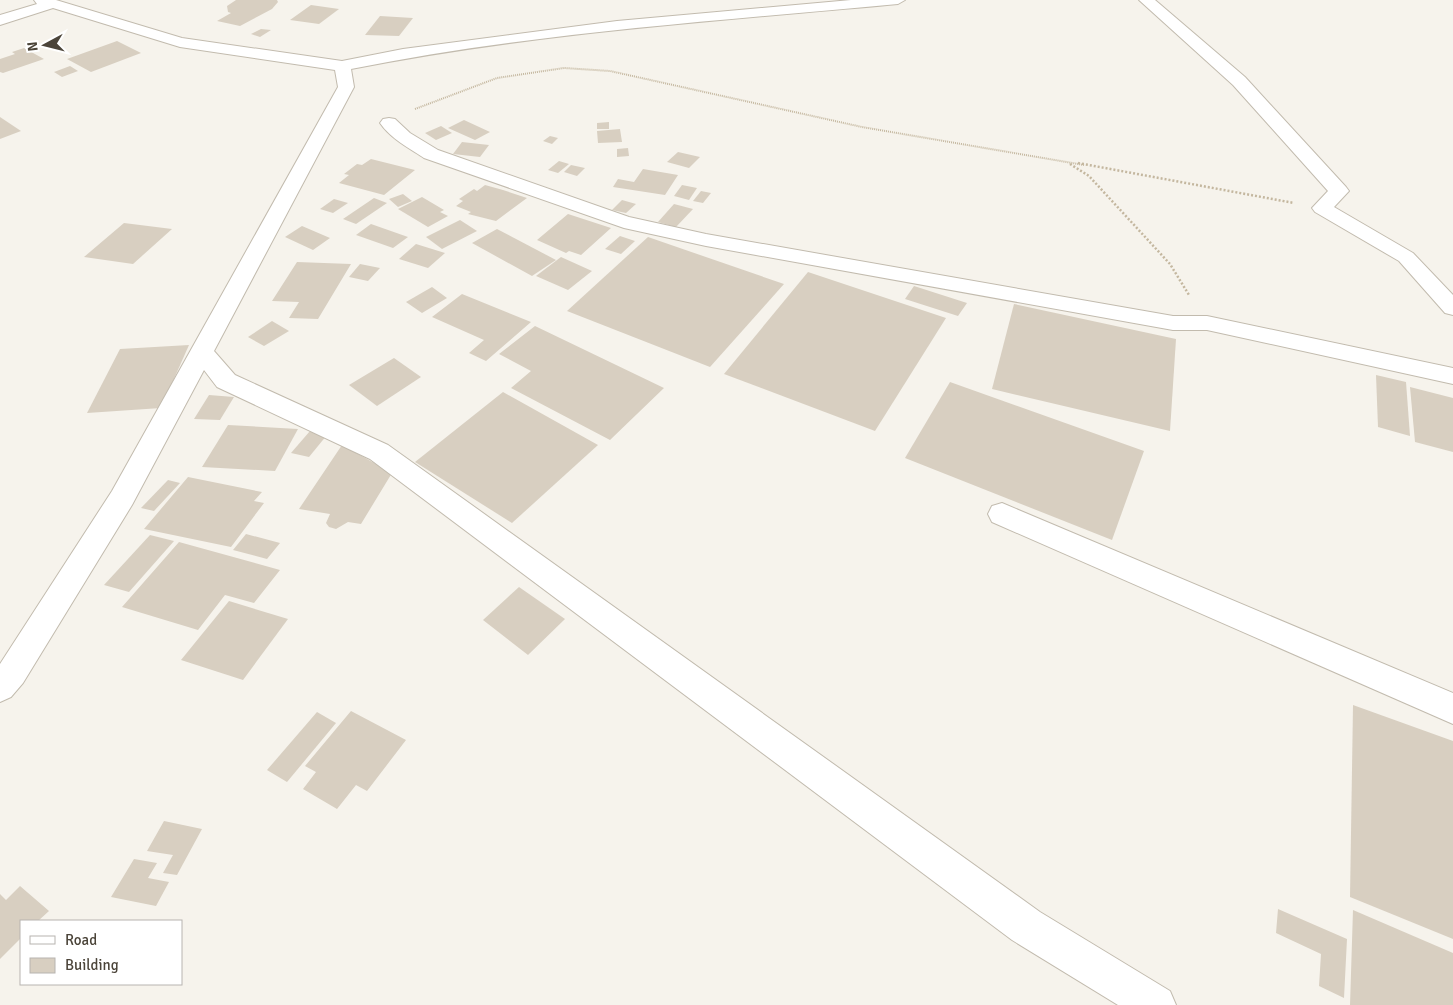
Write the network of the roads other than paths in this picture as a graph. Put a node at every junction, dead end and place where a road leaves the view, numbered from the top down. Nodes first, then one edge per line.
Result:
1 (898, 0) edge
2 (1146, 0) edge
3 (46, 2) edge
4 (0, 20) edge
5 (342, 66) junction
6 (389, 123) road end
7 (1453, 308) edge
8 (201, 351) junction
9 (1453, 376) edge
10 (1002, 514) dead end
11 (0, 687) edge
12 (1453, 709) edge
13 (1156, 1005) edge

1 - 5 street
2 - 7 street
3 - 4 street
3 - 5 street
5 - 8 street
6 - 9 street
8 - 11 street
8 - 13 street
10 - 12 street

